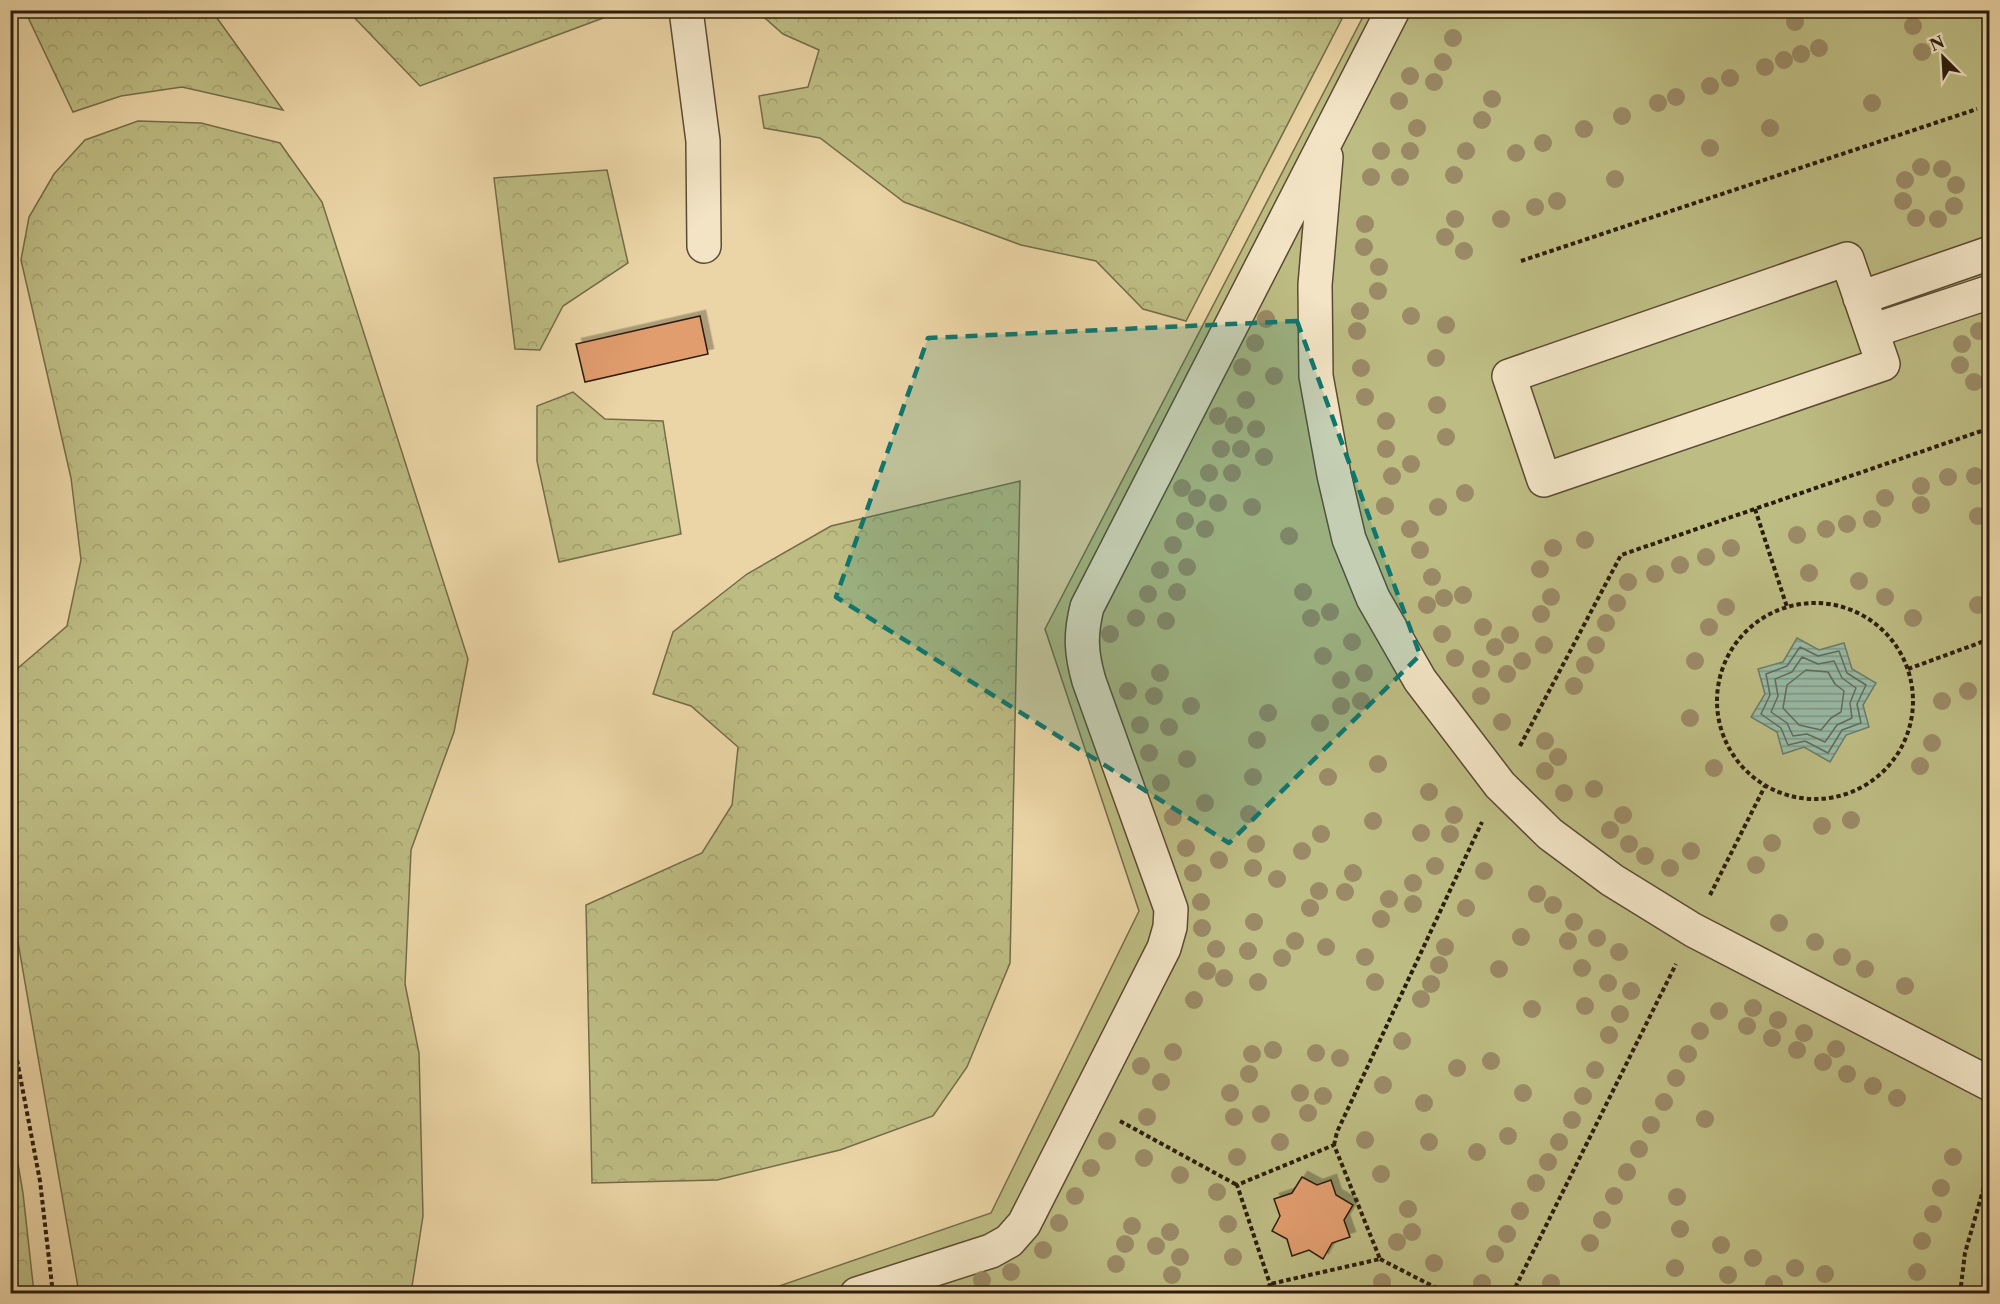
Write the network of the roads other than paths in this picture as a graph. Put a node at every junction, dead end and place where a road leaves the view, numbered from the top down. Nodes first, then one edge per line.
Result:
1 (686, 10) edge
2 (1394, 10) edge
3 (1327, 140) junction
4 (704, 246) dead end
5 (1989, 253) edge
6 (1989, 292) edge
7 (1860, 298) junction
8 (1872, 331) junction
9 (1989, 1084) edge
10 (857, 1293) edge

1 - 4 street
2 - 3 street
3 - 9 street
3 - 10 street
5 - 7 street
6 - 8 street
7 - 8 street
7 - 8 street

